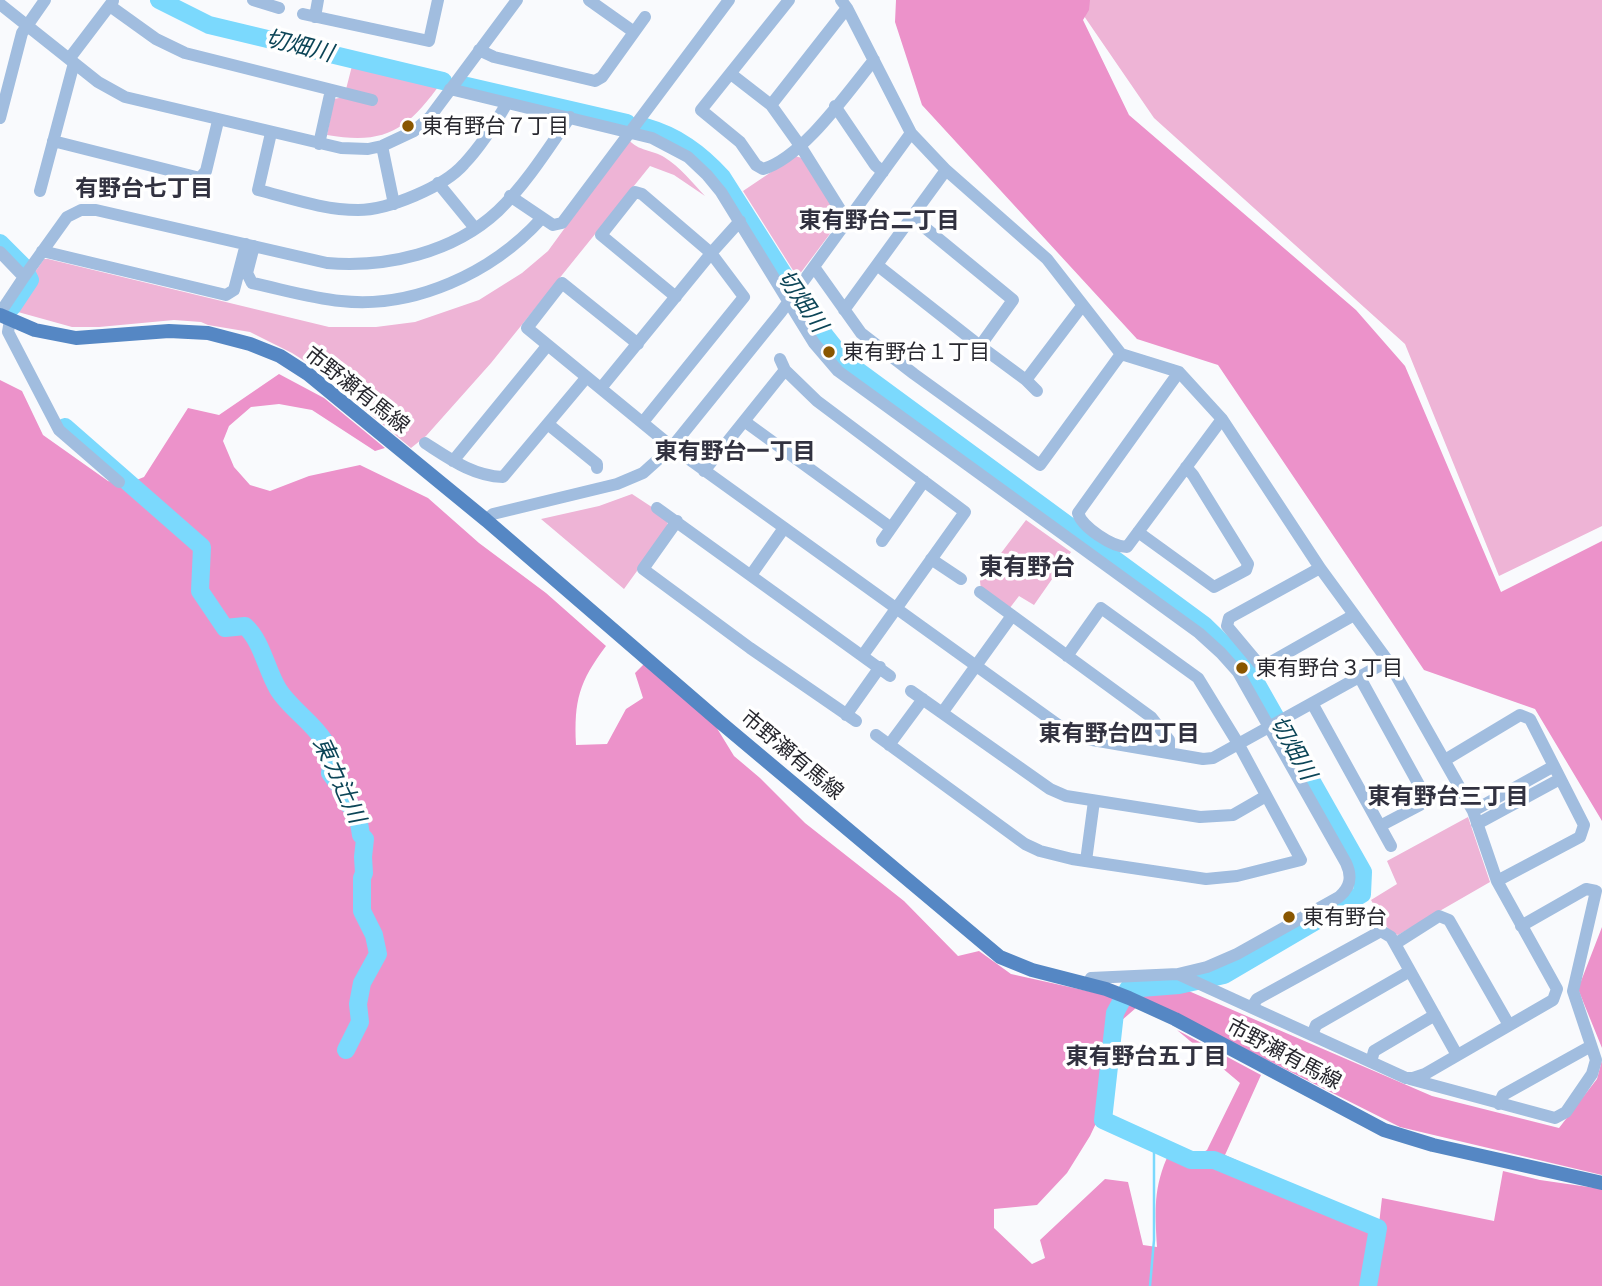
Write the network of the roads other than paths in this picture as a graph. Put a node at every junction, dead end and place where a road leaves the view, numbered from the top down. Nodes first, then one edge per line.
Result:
1 (45, 0) edge
2 (318, 0) edge
3 (438, 0) edge
4 (589, 0) edge
5 (729, 0) edge
6 (789, 0) edge
7 (262, 1) edge
8 (515, 1) edge
9 (112, 3) edge
10 (0, 4) edge
11 (844, 4) edge
12 (279, 8) dead end
13 (645, 17) dead end
14 (26, 25) junction
15 (634, 32) junction
16 (480, 50) junction
17 (874, 60) junction
18 (71, 61) junction
19 (731, 74) junction
20 (450, 89) junction
21 (331, 90) junction
22 (372, 100) dead end
23 (507, 103) junction
24 (771, 106) junction
25 (835, 106) junction
26 (570, 117) junction
27 (0, 118) edge
28 (218, 121) junction
29 (629, 131) junction
30 (271, 133) junction
31 (911, 134) junction
32 (53, 141) junction
33 (319, 144) junction
34 (382, 146) junction
35 (801, 147) junction
36 (946, 170) junction
37 (883, 172) junction
38 (438, 183) junction
39 (40, 191) dead end
40 (510, 196) junction
41 (394, 204) junction
42 (912, 217) junction
43 (850, 218) junction
44 (541, 219) junction
45 (740, 221) junction
46 (474, 227) junction
47 (250, 245) junction
48 (42, 251) junction
49 (0, 252) edge
50 (711, 253) junction
51 (877, 265) junction
52 (814, 267) junction
53 (24, 277) junction
54 (676, 297) junction
55 (788, 302) junction
56 (1082, 306) junction
57 (844, 310) junction
58 (3, 316) edge
59 (638, 344) junction
60 (547, 346) junction
61 (980, 346) junction
62 (1121, 354) junction
63 (1178, 372) junction
64 (586, 378) junction
65 (1026, 380) junction
66 (601, 388) junction
67 (1037, 391) dead end
68 (1222, 419) junction
69 (744, 421) junction
70 (643, 422) junction
71 (549, 425) junction
72 (425, 443) dead end
73 (671, 447) junction
74 (453, 461) junction
75 (1186, 467) junction
76 (597, 468) dead end
77 (704, 471) junction
78 (924, 481) junction
79 (119, 482) dead end
80 (657, 508) dead end
81 (486, 520) junction
82 (677, 521) junction
83 (890, 527) junction
84 (784, 528) junction
85 (1138, 533) junction
86 (882, 541) dead end
87 (931, 559) junction
88 (1320, 568) junction
89 (751, 575) junction
90 (961, 579) dead end
91 (979, 592) dead end
92 (895, 608) junction
93 (1354, 615) junction
94 (1011, 617) junction
95 (863, 655) junction
96 (1067, 656) junction
97 (1388, 661) junction
98 (976, 666) junction
99 (1359, 676) junction
100 (911, 691) dead end
101 (923, 699) junction
102 (1312, 704) junction
103 (942, 713) junction
104 (1270, 727) junction
105 (876, 735) dead end
106 (890, 745) junction
107 (1239, 745) junction
108 (1168, 753) junction
109 (1445, 760) junction
110 (1554, 766) junction
111 (1560, 779) junction
112 (1266, 796) junction
113 (1094, 801) junction
114 (1473, 811) junction
115 (1478, 824) junction
116 (1380, 826) junction
117 (1391, 846) dead end
118 (1086, 861) junction
119 (1497, 881) junction
120 (1521, 926) junction
121 (1395, 944) junction
122 (1410, 971) junction
123 (1179, 974) junction
124 (1088, 984) junction
125 (1252, 1007) junction
126 (1435, 1015) junction
127 (1509, 1025) junction
128 (1312, 1035) junction
129 (1591, 1046) junction
130 (1457, 1055) junction
131 (1371, 1062) junction
132 (1406, 1077) junction
133 (1499, 1104) junction
134 (1602, 1183) edge

1 - 14 street
2 - 3 street
4 - 15 street
5 - 29 street
6 - 19 street
7 - 12 street
8 - 16 street
9 - 18 street
9 - 21 street
10 - 14 street
11 - 17 street
11 - 24 street
13 - 15 street
14 - 18 street
14 - 27 street
15 - 16 street
16 - 20 street
17 - 25 street
17 - 31 street
18 - 28 street
18 - 32 street
19 - 24 street
19 - 35 street
20 - 23 street
20 - 34 street
21 - 22 street
21 - 33 street
23 - 26 street
23 - 38 street
24 - 35 street
25 - 35 street
25 - 37 street
26 - 29 street
26 - 40 street
28 - 30 street
28 - 32 street
29 - 44 street
29 - 45 street
30 - 33 street
30 - 41 street
31 - 36 street
31 - 37 street
32 - 39 street
33 - 34 street
34 - 41 street
35 - 43 street
36 - 42 street
36 - 56 street
37 - 43 street
38 - 41 street
38 - 46 street
40 - 44 street
40 - 46 street
42 - 51 street
42 - 61 street
43 - 52 street
44 - 47 street
45 - 50 street
45 - 55 street
46 - 47 street
47 - 48 street
47 - 48 street
48 - 53 street
49 - 53 street
50 - 54 street
50 - 54 street
50 - 70 street
51 - 57 street
51 - 61 street
52 - 55 street
52 - 57 street
53 - 58 street
54 - 59 street
55 - 73 street
55 - 104 street
56 - 62 street
56 - 65 street
57 - 62 street
58 - 79 street
58 - 81 main road, 市野瀬有馬線
59 - 60 street
59 - 66 street
60 - 64 street
60 - 74 street
61 - 65 street
62 - 63 street
63 - 68 street
63 - 85 street
64 - 66 street
64 - 71 street
65 - 67 street
66 - 70 street
68 - 75 street
68 - 88 street
69 - 77 street
69 - 78 street
69 - 83 street
70 - 73 street
71 - 74 street
71 - 76 street
72 - 74 street
73 - 77 street
73 - 81 street
75 - 85 street
75 - 85 street
77 - 84 street
78 - 83 street
78 - 87 street
80 - 82 street
81 - 124 main road, 市野瀬有馬線
82 - 89 street
82 - 95 street
83 - 86 street
84 - 89 street
84 - 92 street
87 - 90 street
87 - 92 street
88 - 93 street
88 - 93 street
89 - 95 street
91 - 94 street
92 - 95 street
92 - 98 street
93 - 97 street
94 - 96 street
94 - 98 street
96 - 107 street
96 - 108 street
97 - 99 street
97 - 109 street
98 - 103 street
98 - 108 street
99 - 102 street
99 - 116 street
100 - 101 street
101 - 103 street
101 - 106 street
102 - 104 street
102 - 116 street
103 - 113 street
104 - 107 street
104 - 123 street
105 - 106 street
106 - 118 street
107 - 108 street
107 - 112 street
109 - 110 street
109 - 114 street
110 - 111 street
110 - 114 street
111 - 115 street
111 - 119 street
112 - 113 street
112 - 118 street
113 - 118 street
114 - 115 street
115 - 119 street
116 - 117 street
119 - 120 street
120 - 127 street
120 - 129 street
121 - 122 street
121 - 125 street
121 - 127 street
122 - 126 street
122 - 128 street
123 - 124 street
123 - 125 street
124 - 134 main road, 市野瀬有馬線
125 - 128 street
126 - 130 street
126 - 131 street
127 - 130 street
128 - 131 street
129 - 133 street
129 - 133 street
130 - 132 street
131 - 132 street
132 - 133 street

